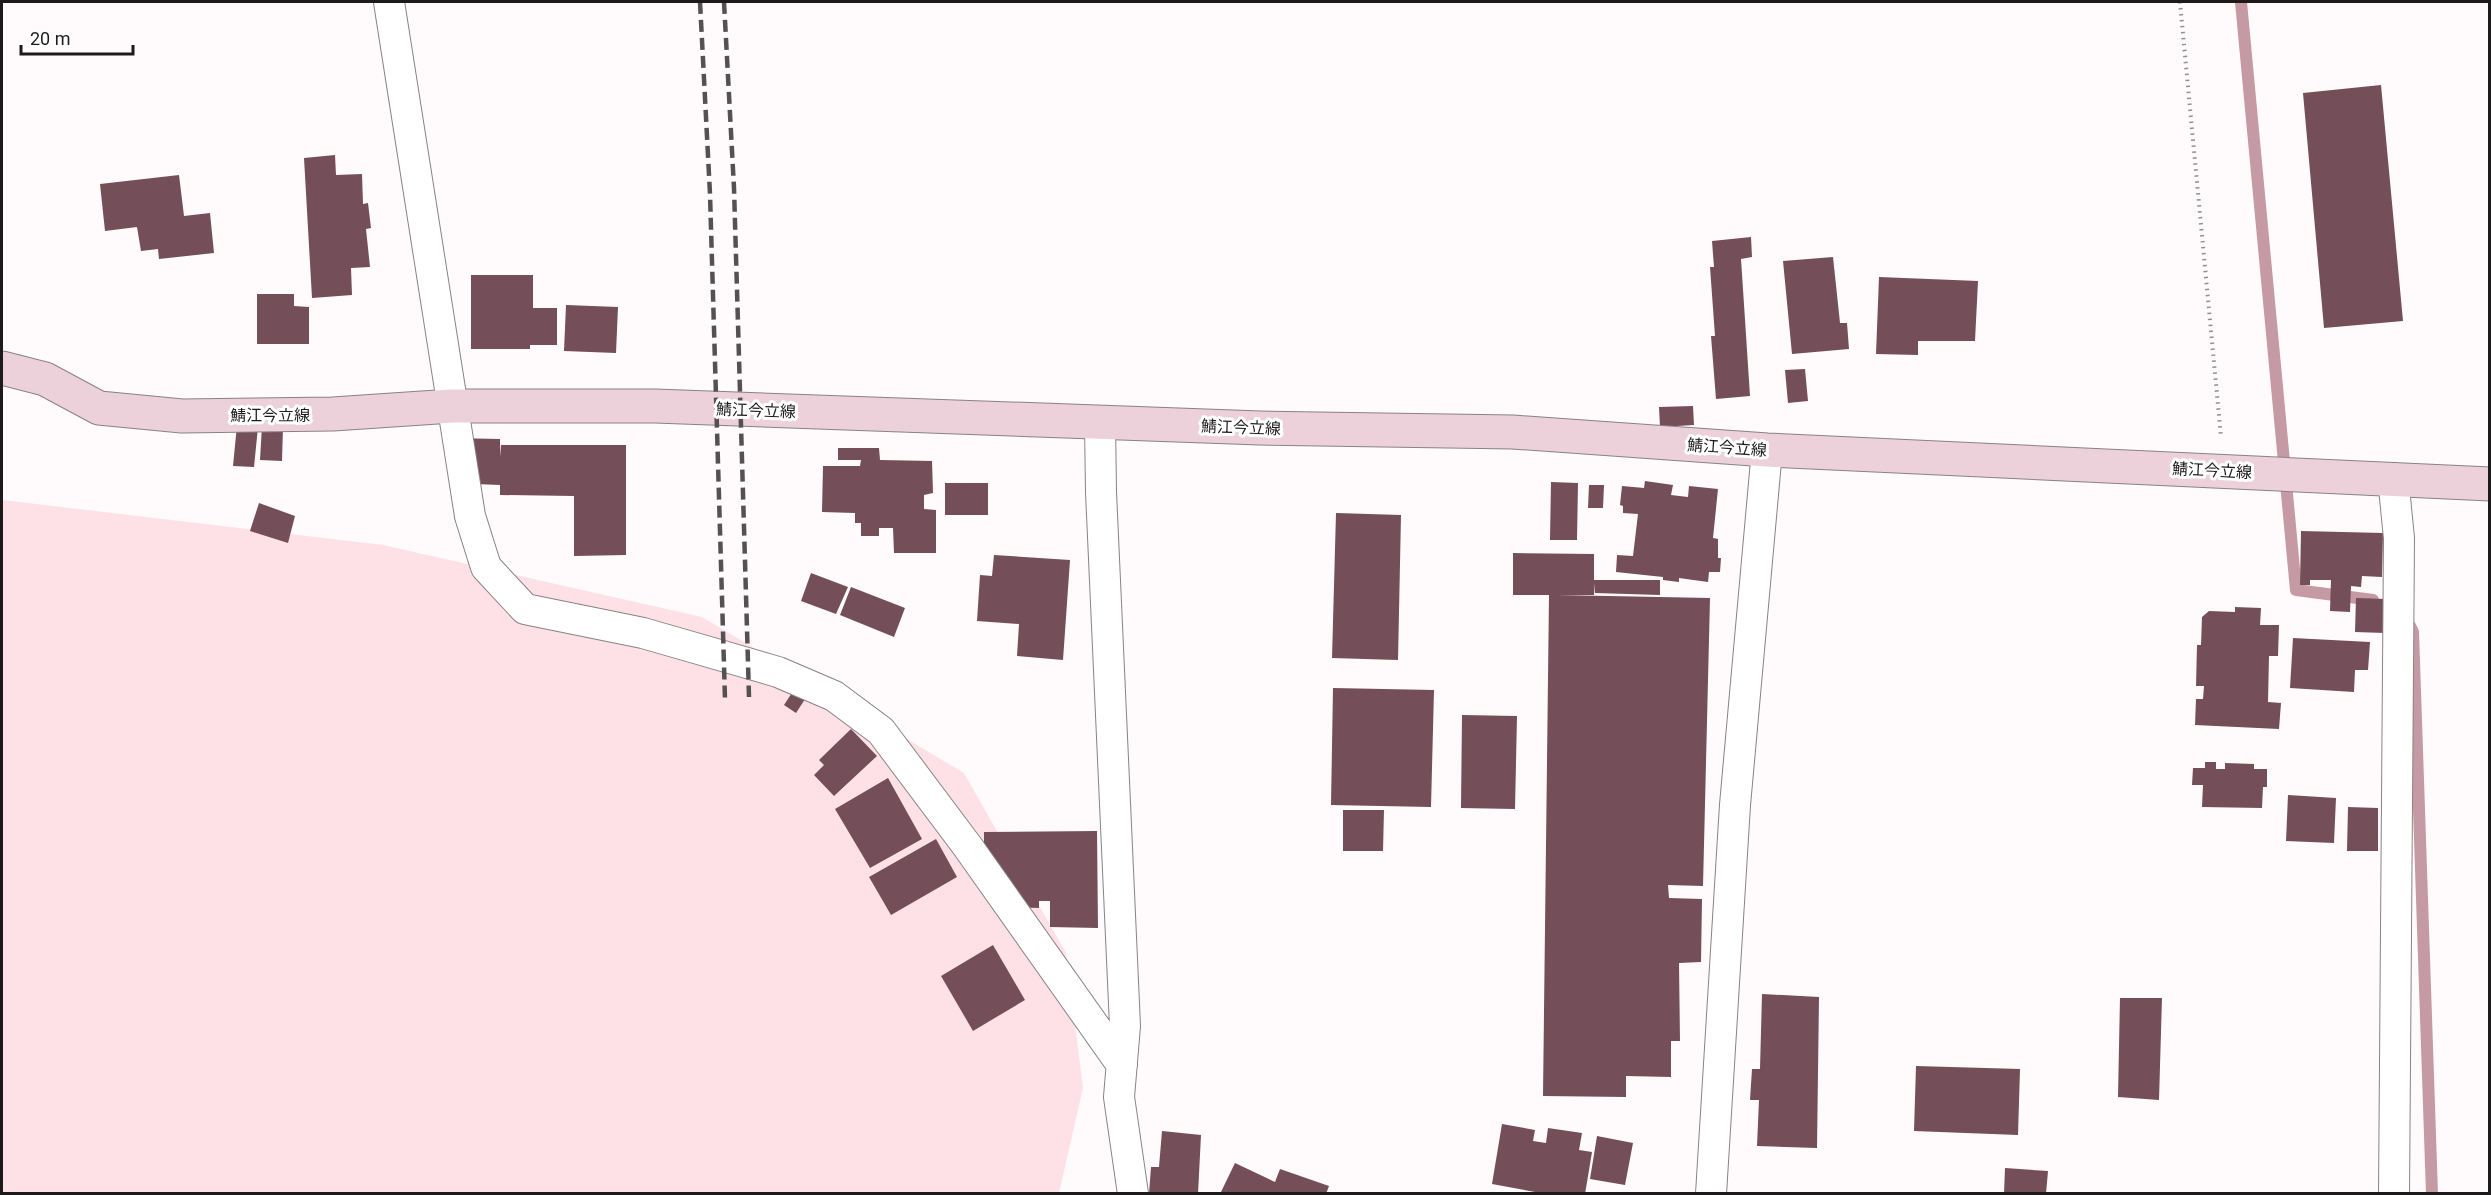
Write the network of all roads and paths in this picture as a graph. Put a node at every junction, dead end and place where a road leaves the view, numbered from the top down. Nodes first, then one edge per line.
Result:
1 (389, 2) edge
2 (2180, 2) edge
3 (2, 368) edge
4 (452, 406) junction
5 (1101, 423) junction
6 (1767, 450) junction
7 (2224, 471) junction
8 (2393, 478) junction
9 (2490, 484) edge
10 (1122, 1065) junction
11 (1133, 1194) edge
12 (1711, 1194) edge
13 (2394, 1194) edge

1 - 4 street
2 - 7 path
3 - 4 main road, 鯖江今立線
4 - 5 main road, 鯖江今立線
4 - 10 street
5 - 6 main road, 鯖江今立線
5 - 10 street
6 - 7 main road, 鯖江今立線
6 - 12 street
7 - 8 main road, 鯖江今立線
8 - 9 main road, 鯖江今立線
8 - 13 street
10 - 11 street

